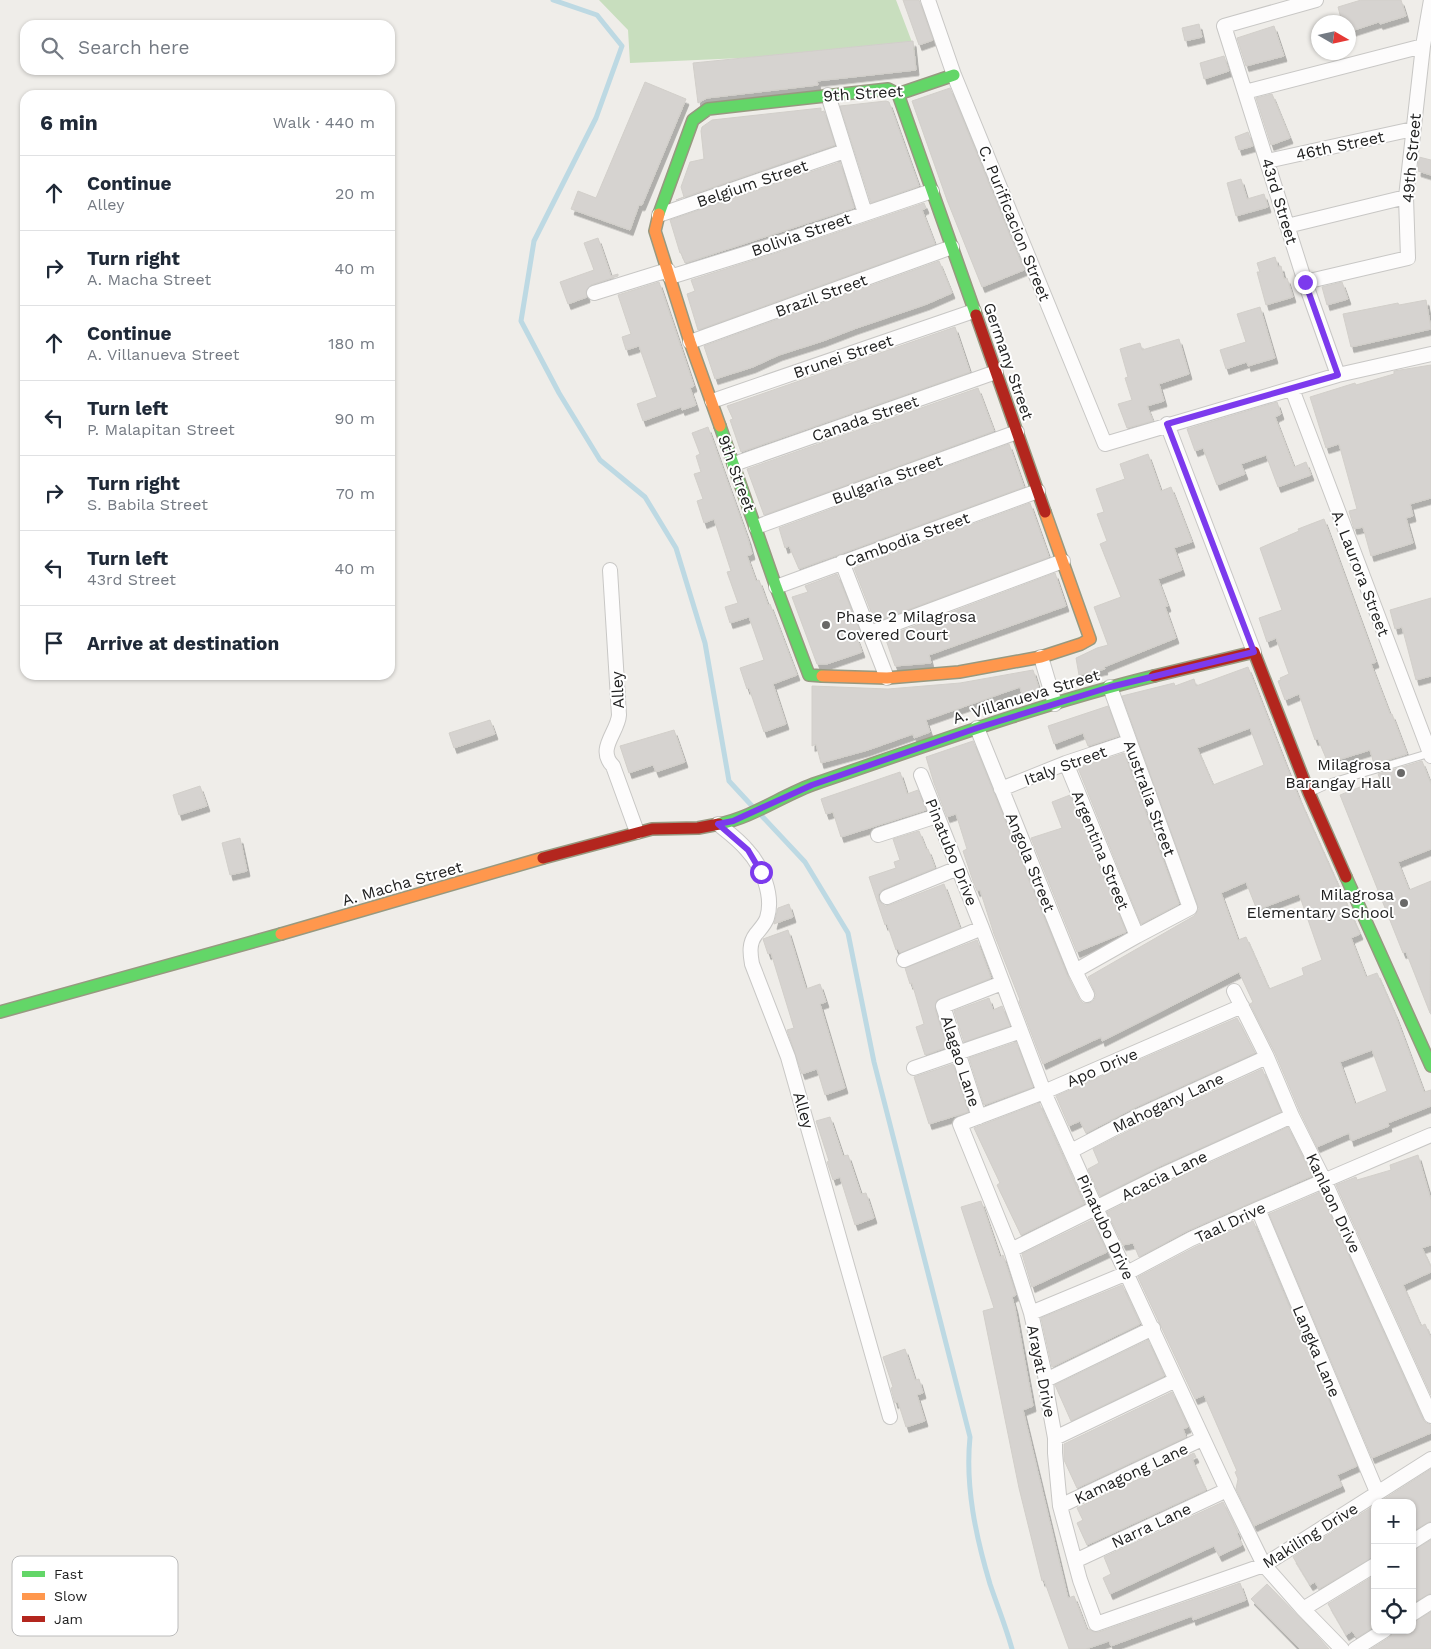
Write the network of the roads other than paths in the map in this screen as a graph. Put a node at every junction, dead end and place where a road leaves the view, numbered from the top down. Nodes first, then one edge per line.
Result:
1 (928, 0) edge
2 (1316, 0) edge
3 (1431, 0) edge
4 (1423, 46) junction
5 (954, 74) junction
6 (1245, 92) junction
7 (898, 94) junction
8 (828, 96) junction
9 (1414, 129) junction
10 (845, 151) junction
11 (1267, 161) junction
12 (932, 191) junction
13 (1406, 197) junction
14 (865, 213) junction
15 (659, 215) junction
16 (1287, 226) junction
17 (952, 248) junction
18 (669, 274) junction
19 (1305, 282) junction
20 (594, 293) dead end
21 (974, 311) junction
22 (690, 342) junction
23 (1431, 354) edge
24 (996, 372) junction
25 (1338, 375) junction
26 (1292, 389) junction
27 (712, 401) junction
28 (1167, 424) junction
29 (1017, 432) junction
30 (734, 464) junction
31 (1038, 491) junction
32 (756, 526) junction
33 (1062, 561) junction
34 (842, 562) junction
35 (610, 570) dead end
36 (776, 587) junction
37 (870, 633) junction
38 (1254, 652) junction
39 (1041, 657) junction
40 (887, 678) junction
41 (1110, 687) junction
42 (1055, 704) junction
43 (977, 728) junction
44 (1129, 742) junction
45 (1431, 754) edge
46 (1066, 763) junction
47 (921, 775) dead end
48 (812, 785) joint
49 (1001, 789) junction
50 (1309, 793) junction
51 (937, 816) junction
52 (718, 824) junction
53 (637, 832) junction
54 (878, 835) dead end
55 (958, 868) junction
56 (886, 897) dead end
57 (982, 928) junction
58 (1136, 936) junction
59 (904, 960) dead end
60 (1075, 971) junction
61 (1002, 983) junction
62 (1234, 991) dead end
63 (1087, 995) dead end
64 (1242, 1006) junction
65 (0, 1012) edge
66 (1021, 1031) junction
67 (959, 1053) junction
68 (1267, 1056) junction
69 (1431, 1066) edge
70 (914, 1068) dead end
71 (1044, 1092) junction
72 (979, 1116) junction
73 (1292, 1116) junction
74 (960, 1124) joint
75 (1431, 1135) edge
76 (1071, 1151) junction
77 (1324, 1180) junction
78 (1096, 1208) junction
79 (1258, 1209) junction
80 (1011, 1250) junction
81 (1127, 1273) junction
82 (1031, 1313) junction
83 (1153, 1328) junction
84 (1046, 1380) junction
85 (1176, 1380) junction
86 (1431, 1416) edge
87 (890, 1417) dead end
88 (1055, 1438) junction
89 (1202, 1439) junction
90 (1431, 1458) edge
91 (1227, 1490) junction
92 (1377, 1492) junction
93 (1060, 1506) junction
94 (1431, 1530) edge
95 (1416, 1539) edge
96 (1075, 1561) junction
97 (1264, 1566) junction
98 (1371, 1567) edge
99 (1431, 1602) edge
100 (1303, 1609) junction
101 (1416, 1611) edge
102 (1096, 1624) joint
103 (1379, 1634) edge
104 (1342, 1649) edge
105 (1355, 1649) edge

1 - 5 street, C. Purificacion Street
2 - 6 street, 43rd Street
3 - 4 street, 49th Street
4 - 6 street
4 - 9 street, 49th Street
5 - 7 street, 9th Street
5 - 28 street, C. Purificacion Street
6 - 11 street, 43rd Street
7 - 8 street, 9th Street
7 - 12 street, Germany Street
8 - 10 street
8 - 15 street, 9th Street
9 - 11 street, 46th Street
9 - 13 street, 49th Street
10 - 14 street
10 - 15 street, Belgium Street
11 - 16 street, 43rd Street
12 - 14 street, Bolivia Street
12 - 17 street, Germany Street
13 - 16 street
13 - 19 street, 49th Street
14 - 18 street, Bolivia Street
15 - 18 street, 9th Street
16 - 19 street, 43rd Street
17 - 21 street, Germany Street
17 - 22 street, Brazil Street
18 - 20 street
18 - 22 street, 9th Street
19 - 25 street, 43rd Street
21 - 24 street, Germany Street
21 - 27 street, Brunei Street
22 - 27 street, 9th Street
23 - 25 street
24 - 29 street, Germany Street
24 - 30 street, Canada Street
25 - 26 street
26 - 28 street
26 - 45 street, A. Laurora Street
27 - 30 street, 9th Street
28 - 38 street
29 - 31 street, Germany Street
29 - 32 street, Bulgaria Street
30 - 32 street, 9th Street
31 - 33 street, Germany Street
31 - 34 street, Cambodia Street
32 - 36 street, 9th Street
33 - 37 street
33 - 39 street, Germany Street
34 - 36 street, Cambodia Street
34 - 37 street
35 - 53 street, Alley
36 - 40 street, 9th Street
37 - 40 street
38 - 41 street, A. Villanueva Street
38 - 50 street
39 - 40 street
39 - 42 street
41 - 42 street, A. Villanueva Street
41 - 44 street, Australia Street
42 - 43 street, A. Villanueva Street
43 - 48 street, A. Villanueva Street
43 - 49 street, Angola Street
44 - 46 street, Italy Street
44 - 58 street, Australia Street
45 - 50 lane
46 - 49 street, Italy Street
46 - 58 street, Argentina Street
47 - 51 street, Pinatubo Drive
48 - 52 street, A. Macha Street
49 - 60 street, Angola Street
50 - 69 street
51 - 54 street
51 - 55 street, Pinatubo Drive
52 - 53 street, A. Macha Street
52 - 87 street, Alley
53 - 65 street, A. Macha Street
55 - 56 street
55 - 57 street, Pinatubo Drive
57 - 59 street
57 - 61 street, Pinatubo Drive
58 - 60 street
60 - 63 street, Angola Street
61 - 66 street, Pinatubo Drive
61 - 67 street, Alagao Lane
62 - 64 street, Kanlaon Drive
64 - 68 street, Kanlaon Drive
64 - 71 street, Apo Drive
66 - 67 street
66 - 71 street, Pinatubo Drive
67 - 70 street
67 - 72 street, Alagao Lane
68 - 73 street, Kanlaon Drive
68 - 76 street, Mahogany Lane
71 - 72 street, Apo Drive
71 - 76 street, Pinatubo Drive
72 - 74 street, Apo Drive
73 - 77 street, Kanlaon Drive
73 - 78 street, Acacia Lane
74 - 80 street, Arayat Drive
75 - 77 street, Taal Drive
76 - 78 street, Pinatubo Drive
77 - 79 street, Taal Drive
77 - 86 street, Kanlaon Drive
78 - 80 street, Acacia Lane
78 - 81 street, Pinatubo Drive
79 - 81 street, Taal Drive
79 - 92 street, Langka Lane
80 - 82 street, Arayat Drive
81 - 82 street, Taal Drive
81 - 83 street, Pinatubo Drive
82 - 84 street, Arayat Drive
83 - 84 street
83 - 85 street, Pinatubo Drive
84 - 88 street, Arayat Drive
85 - 88 street
85 - 89 street, Pinatubo Drive
88 - 93 street, Arayat Drive
89 - 91 street, Pinatubo Drive
89 - 93 street, Kamagong Lane
90 - 92 street, Makiling Drive
91 - 96 street, Narra Lane
91 - 97 street, Pinatubo Drive
92 - 97 street, Makiling Drive
93 - 96 street, Arayat Drive
94 - 95 street
96 - 102 street, Arayat Drive
97 - 100 street, Pinatubo Drive
97 - 102 street, Makiling Drive
98 - 100 street
99 - 101 street
100 - 104 street, Pinatubo Drive
103 - 105 street

